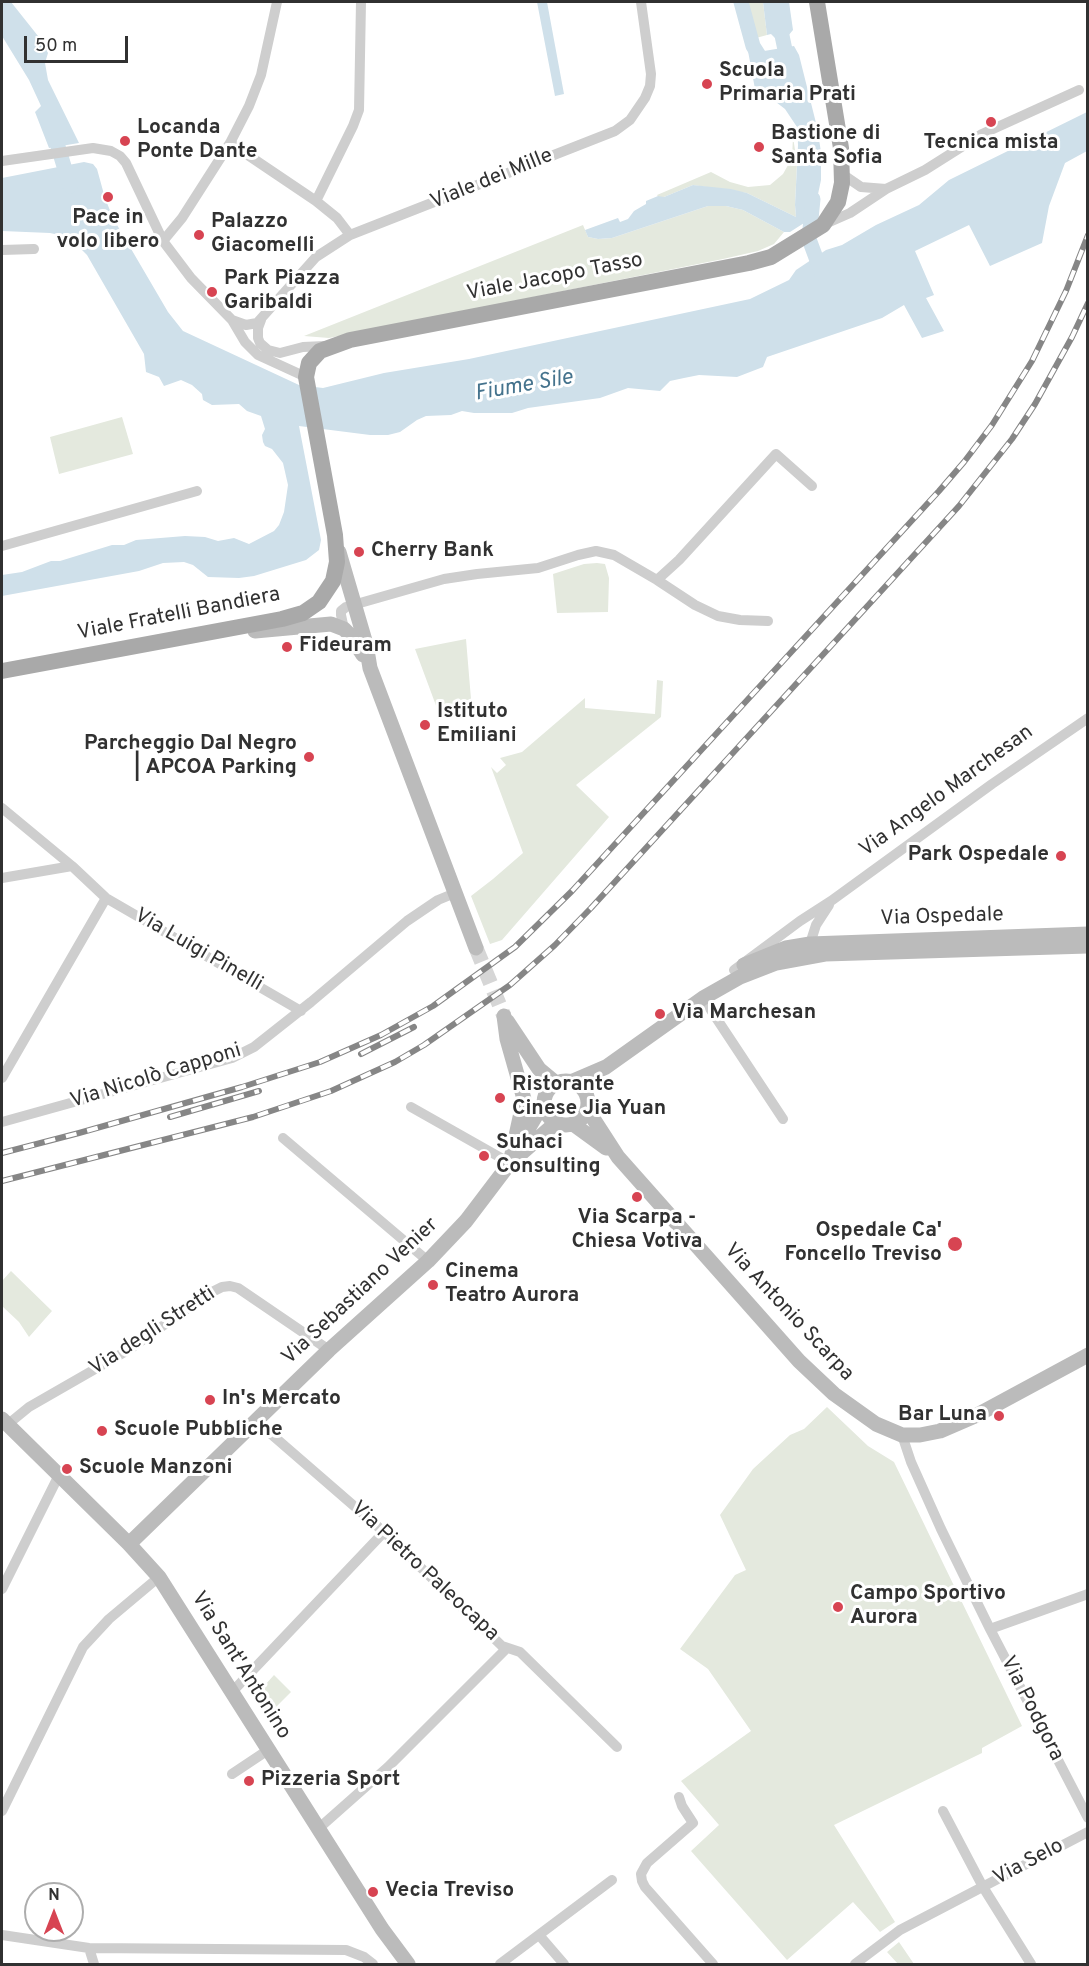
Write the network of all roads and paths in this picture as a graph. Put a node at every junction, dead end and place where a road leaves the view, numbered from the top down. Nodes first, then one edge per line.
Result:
1 (277, 2) edge
2 (361, 2) edge
3 (641, 2) edge
4 (817, 2) edge
5 (1079, 90) dead end
6 (230, 143) junction
7 (2, 161) edge
8 (842, 174) junction
9 (886, 189) junction
10 (316, 201) junction
11 (823, 225) junction
12 (350, 235) junction
13 (163, 241) junction
14 (34, 249) dead end
15 (2, 250) edge
16 (232, 320) junction
17 (261, 320) junction
18 (330, 346) junction
19 (306, 377) junction
20 (812, 486) dead end
21 (197, 491) dead end
22 (335, 535) junction
23 (2, 546) edge
24 (657, 580) junction
25 (349, 617) junction
26 (768, 621) dead end
27 (198, 635) junction
28 (2, 670) edge
29 (1088, 718) edge
30 (2, 808) edge
31 (72, 866) junction
32 (2, 878) edge
33 (454, 892) junction
34 (106, 898) junction
35 (831, 901) junction
36 (797, 924) junction
37 (1088, 934) edge
38 (1088, 946) edge
39 (809, 947) junction
40 (476, 948) tunnel mouth
41 (734, 970) junction
42 (703, 998) junction
43 (301, 1011) junction
44 (504, 1016) junction
45 (606, 1067) junction
46 (2, 1078) edge
47 (564, 1083) junction
48 (544, 1102) junction
49 (587, 1104) junction
50 (411, 1107) dead end
51 (783, 1119) dead end
52 (2, 1122) edge
53 (556, 1123) junction
54 (573, 1124) junction
55 (284, 1138) dead end
56 (618, 1157) junction
57 (510, 1163) junction
58 (429, 1261) junction
59 (329, 1350) junction
60 (1087, 1357) edge
61 (256, 1421) junction
62 (4, 1422) edge
63 (902, 1435) junction
64 (58, 1475) junction
65 (384, 1532) junction
66 (129, 1544) junction
67 (159, 1577) junction
68 (2, 1589) edge
69 (1088, 1594) edge
70 (990, 1629) junction
71 (507, 1648) junction
72 (232, 1692) junction
73 (617, 1747) dead end
74 (268, 1750) junction
75 (232, 1774) dead end
76 (679, 1797) dead end
77 (943, 1810) dead end
78 (2, 1811) edge
79 (1088, 1818) edge
80 (318, 1829) junction
81 (1088, 1832) edge
82 (612, 1880) dead end
83 (983, 1887) junction
84 (2, 1935) edge
85 (539, 1935) junction
86 (89, 1948) junction
87 (402, 1962) edge
88 (94, 1965) edge
89 (373, 1965) edge
90 (500, 1965) edge
91 (564, 1965) edge
92 (713, 1965) edge
93 (855, 1965) edge
94 (1031, 1965) edge

1 - 6 street
2 - 10 street
3 - 12 street, Viale dei Mille
4 - 8 main road
5 - 9 street
6 - 10 street
6 - 13 street
7 - 13 street
8 - 9 street
8 - 11 main road
9 - 11 street
10 - 12 street
11 - 18 main road, Viale Jacopo Tasso
12 - 17 street, Viale dei Mille
13 - 16 street
14 - 15 street
16 - 17 street
16 - 19 street
17 - 18 street, Viale Jacopo Tasso
18 - 19 main road
19 - 22 main road, Viale Fratelli Bandiera
20 - 24 street
21 - 23 street
22 - 25 street
22 - 27 main road, Viale Fratelli Bandiera
24 - 25 street
24 - 26 street
25 - 27 street
25 - 33 street
27 - 28 main road, Viale Fratelli Bandiera
29 - 35 street, Via Angelo Marchesan
30 - 31 street, Via Luigi Pinelli
31 - 32 street
31 - 34 street, Via Luigi Pinelli
33 - 40 street
33 - 43 street
34 - 43 street, Via Luigi Pinelli
34 - 46 street
35 - 36 street, Via Angelo Marchesan
35 - 39 street, Via Angelo Marchesan
36 - 39 street
36 - 41 street, Via Angelo Marchesan
37 - 39 street, Via Ospedale
38 - 39 street
39 - 41 street
39 - 42 street
41 - 42 street
42 - 45 street
42 - 51 street
43 - 52 street, Via Nicolò Capponi
44 - 47 street
44 - 48 street
44 - 57 street
45 - 47 street
45 - 49 street
47 - 48 street, Via Sebastiano Venier
47 - 49 street
48 - 53 street
48 - 57 street, Via Sebastiano Venier
49 - 54 street
49 - 56 street, Via Antonio Scarpa
50 - 57 street
53 - 54 street
53 - 57 street, Via Sebastiano Venier
54 - 56 street, Via Antonio Scarpa
55 - 58 street
56 - 63 street, Via Antonio Scarpa
57 - 58 street, Via Sebastiano Venier
58 - 59 street, Via Sebastiano Venier
59 - 61 street, Via Sebastiano Venier
59 - 62 street, Via degli Stretti
60 - 63 street, Via Antonio Scarpa
61 - 65 street, Via Pietro Paleocapa
61 - 66 street, Via Sebastiano Venier
62 - 64 street, Via Sant'Antonino
63 - 70 street, Via Podgora
64 - 66 street, Via Sant'Antonino
64 - 68 street
65 - 71 street, Via Pietro Paleocapa
65 - 72 street
66 - 67 street, Via Sant'Antonino
67 - 72 street, Via Sant'Antonino
67 - 78 street
69 - 70 street
70 - 79 street, Via Podgora
71 - 73 street, Via Pietro Paleocapa
71 - 80 street
72 - 74 street, Via Sant'Antonino
74 - 75 street
74 - 80 street, Via Sant'Antonino
76 - 92 street
77 - 83 street, Via Selo
80 - 87 street, Via Sant'Antonino
81 - 83 street, Via Selo
82 - 85 street
83 - 93 street
83 - 94 street
84 - 86 street
85 - 90 street
85 - 91 street
86 - 88 street
86 - 89 street

